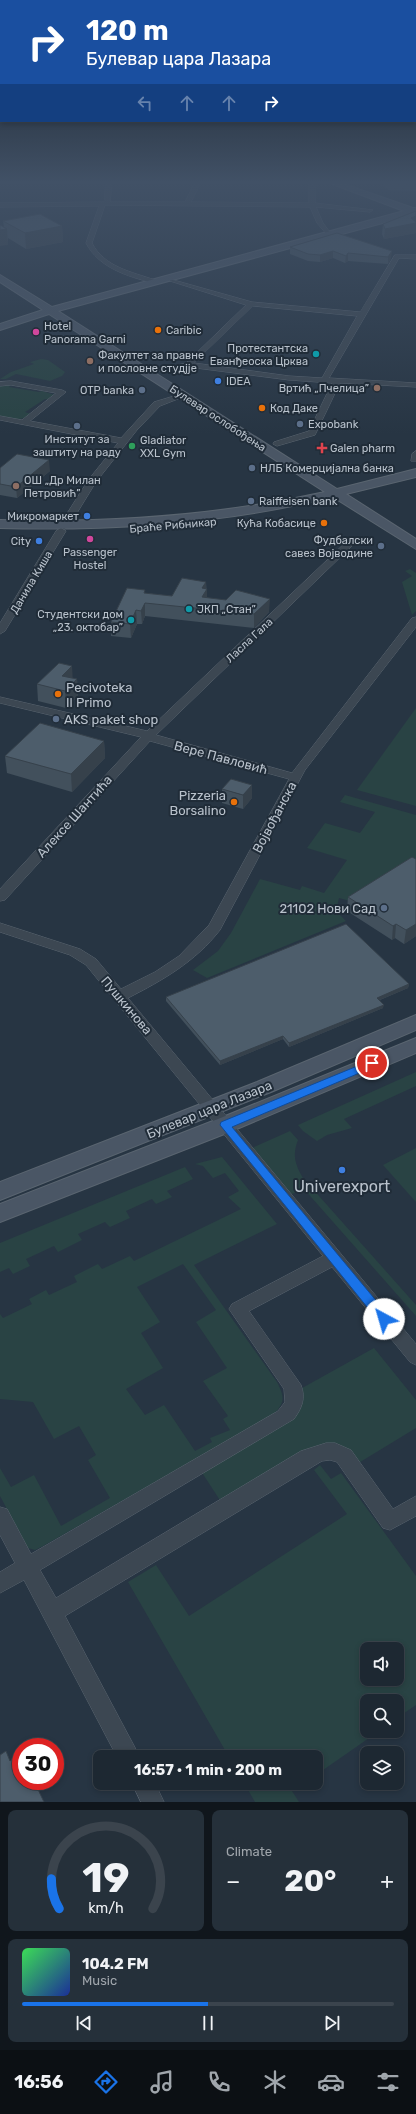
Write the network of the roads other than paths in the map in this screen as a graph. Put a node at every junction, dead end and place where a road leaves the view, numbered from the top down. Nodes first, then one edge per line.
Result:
1 (115, 266) edge
2 (211, 266) edge
3 (220, 266) edge
4 (391, 266) edge
5 (0, 268) edge
6 (0, 278) edge
7 (172, 280) junction
8 (153, 281) junction
9 (251, 304) junction
10 (59, 311) junction
11 (362, 314) junction
12 (0, 327) edge
13 (0, 332) edge
14 (188, 365) junction
15 (161, 370) junction
16 (324, 380) junction
17 (337, 381) junction
18 (0, 384) edge
19 (416, 385) edge
20 (184, 396) junction
21 (0, 418) edge
22 (24, 422) junction
23 (122, 440) junction
24 (277, 444) junction
25 (416, 473) edge
26 (416, 481) edge
27 (346, 494) junction
28 (0, 524) edge
29 (62, 529) junction
30 (0, 530) edge
31 (416, 532) edge
32 (349, 544) dead end
33 (416, 545) edge
34 (416, 620) edge
35 (0, 631) edge
36 (0, 700) edge
37 (148, 736) junction
38 (295, 777) junction
39 (0, 897) edge
40 (0, 927) edge
41 (120, 996) junction
42 (416, 1022) edge
43 (416, 1045) edge
44 (211, 1108) junction
45 (225, 1125) junction
46 (0, 1191) edge
47 (0, 1213) edge
48 (334, 1258) junction
49 (416, 1357) edge
50 (416, 1505) edge
51 (0, 1516) edge
52 (28, 1567) junction
53 (0, 1583) edge
54 (52, 1612) junction
55 (125, 1750) edge
56 (147, 1790) edge
57 (153, 1802) edge

1 - 8 street
2 - 8 main road
3 - 7 main road
4 - 11 street
5 - 10 main road, Булевар ослобођења
6 - 10 main road, Булевар ослобођења
7 - 9 street
7 - 10 main road
8 - 10 main road
9 - 11 street
9 - 14 street
10 - 12 main road
10 - 13 main road
10 - 15 main road, Булевар ослобођења
10 - 20 main road, Булевар ослобођења
11 - 16 street
14 - 15 street
14 - 16 street
15 - 24 main road, Булевар ослобођења
16 - 17 street
17 - 19 street
17 - 24 street
18 - 22 street
20 - 23 street, Данила Киша
20 - 27 main road, Булевар ослобођења
21 - 22 street
22 - 23 street
23 - 29 street, Данила Киша
24 - 27 main road, Булевар ослобођења
25 - 27 main road
26 - 27 main road
27 - 29 main road, Браће Рибникар
27 - 31 main road, Булевар ослобођења
27 - 33 main road, Булевар ослобођења
28 - 29 main road, Браће Рибникар
29 - 30 main road, Браће Рибникар
29 - 35 street, Данила Киша
32 - 37 street, Ласла Гала
34 - 38 street, Војвођанска
36 - 37 street, Вере Павловић
37 - 38 street, Вере Павловић
37 - 39 street, Алексе Шантића
38 - 41 street, Војвођанска
40 - 41 street, Пушкинова
41 - 44 street, Пушкинова
42 - 44 main road, Булевар цара Лазара
43 - 45 main road, Булевар цара Лазара
44 - 45 street, Пушкинова
44 - 46 main road, Булевар цара Лазара
45 - 47 main road, Булевар цара Лазара
45 - 48 street, Пушкинова
48 - 49 street, Пушкинова
48 - 52 street
50 - 54 street
51 - 52 street
52 - 53 street
52 - 54 street
54 - 55 street
56 - 57 street

